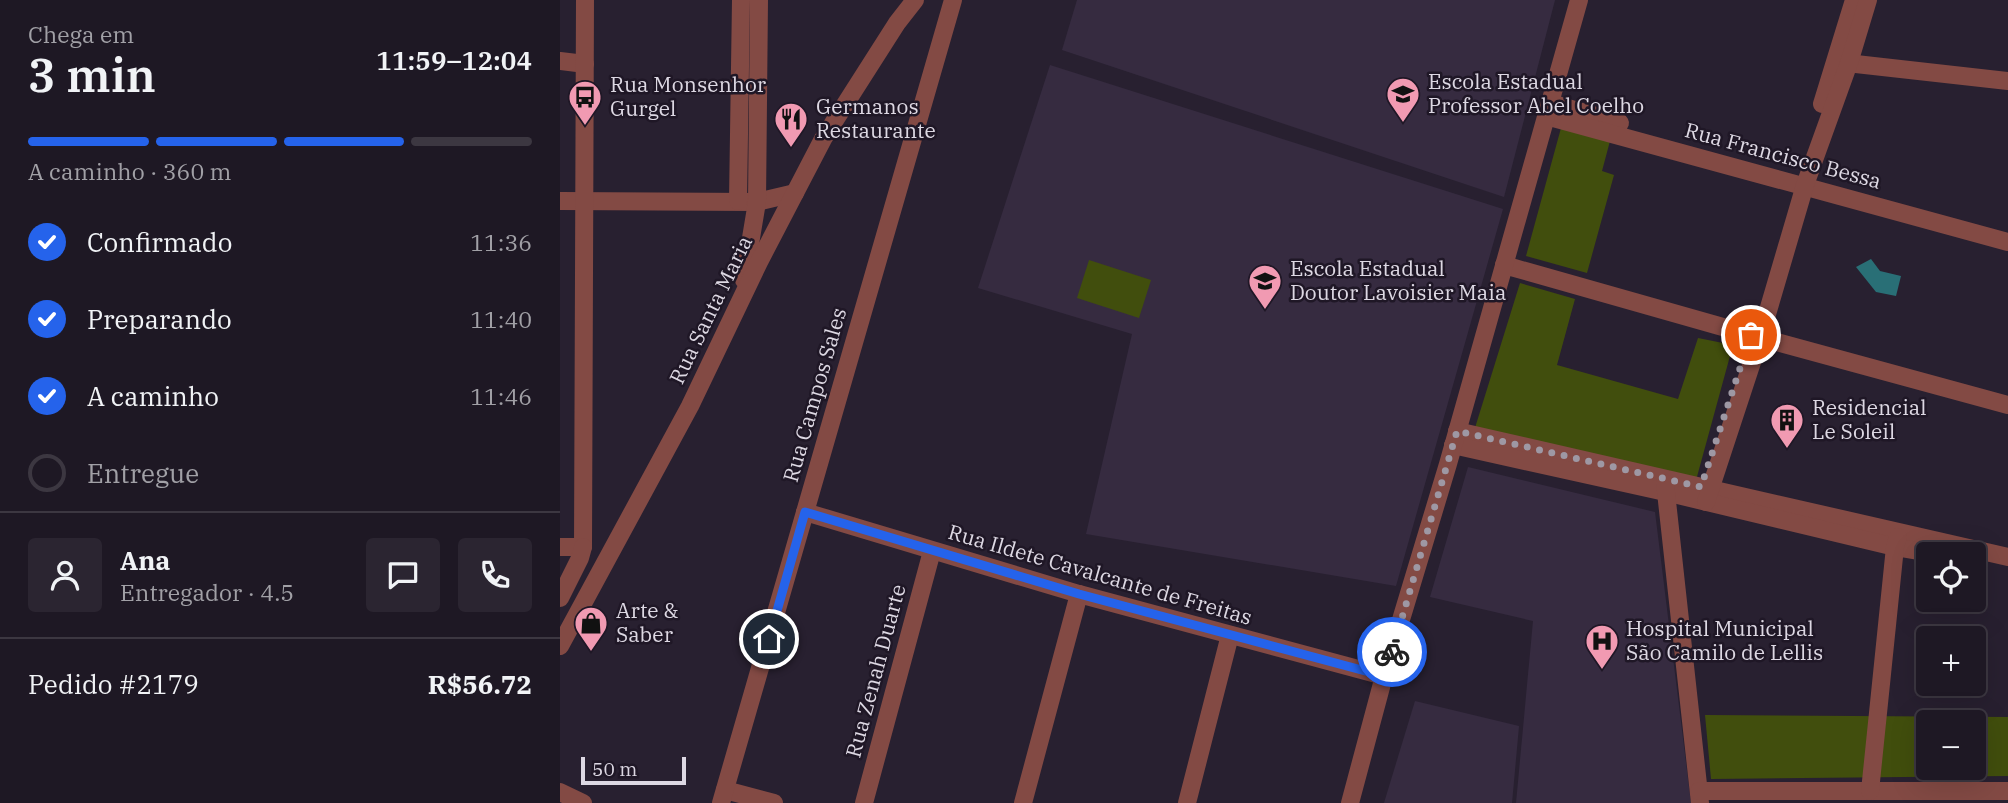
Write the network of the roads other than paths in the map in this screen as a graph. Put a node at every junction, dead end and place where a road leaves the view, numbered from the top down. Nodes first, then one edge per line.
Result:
1 (585, 0) edge
2 (741, 0) edge
3 (759, 0) edge
4 (915, 0) edge
5 (953, 0) edge
6 (1579, 0) edge
7 (1854, 0) edge
8 (1868, 0) edge
9 (560, 61) edge
10 (1843, 62) junction
11 (585, 64) junction
12 (2008, 81) edge
13 (1548, 110) junction
14 (1803, 180) junction
15 (795, 193) junction
16 (560, 201) edge
17 (585, 201) junction
18 (738, 201) junction
19 (757, 202) junction
20 (2008, 230) edge
21 (2008, 242) edge
22 (1503, 265) junction
23 (742, 298) junction
24 (1756, 336) junction
25 (2008, 405) edge
26 (1455, 438) junction
27 (1665, 486) junction
28 (1703, 495) junction
29 (805, 512) junction
30 (1897, 539) junction
31 (1916, 546) edge
32 (560, 547) edge
33 (583, 547) junction
34 (932, 551) junction
35 (2008, 557) edge
36 (1986, 564) edge
37 (2008, 569) edge
38 (1079, 594) junction
39 (560, 598) edge
40 (1230, 635) junction
41 (560, 646) edge
42 (1384, 676) junction
43 (2008, 790) edge
44 (1870, 791) junction
45 (560, 792) edge
46 (723, 797) edge
47 (1699, 797) edge
48 (583, 803) edge
49 (774, 803) edge
50 (864, 803) edge
51 (1023, 803) edge
52 (1187, 803) edge
53 (1350, 803) edge

1 - 11 street
2 - 18 street
3 - 19 street
4 - 15 street, Rua Santa Maria
5 - 29 street, Rua Campos Sales
6 - 13 street
7 - 10 street
8 - 10 street
9 - 11 street
10 - 12 street
10 - 14 street
11 - 17 street
13 - 14 street, Rua Francisco Bessa
13 - 22 street
14 - 20 street, Rua Francisco Bessa
14 - 21 street, Rua Francisco Bessa
14 - 24 street
15 - 19 street
15 - 23 street, Rua Santa Maria
16 - 17 street
17 - 18 street
17 - 33 street
18 - 19 street
19 - 23 street
22 - 24 street
22 - 26 street
23 - 41 street, Rua Santa Maria
24 - 25 street
24 - 28 street
26 - 27 street
26 - 42 street
27 - 28 street
27 - 47 street
28 - 30 street
29 - 34 street, Rua Ildete Cavalcante de Freitas
29 - 46 street, Rua Campos Sales
30 - 31 street
30 - 35 street
30 - 44 street
32 - 33 street
33 - 39 street
34 - 38 street, Rua Ildete Cavalcante de Freitas
34 - 50 street, Rua Zenah Duarte
36 - 37 street
38 - 40 street, Rua Ildete Cavalcante de Freitas
38 - 51 street
40 - 42 street, Rua Ildete Cavalcante de Freitas
40 - 52 street
42 - 53 street
43 - 44 street
44 - 47 street
45 - 48 street
46 - 49 street

